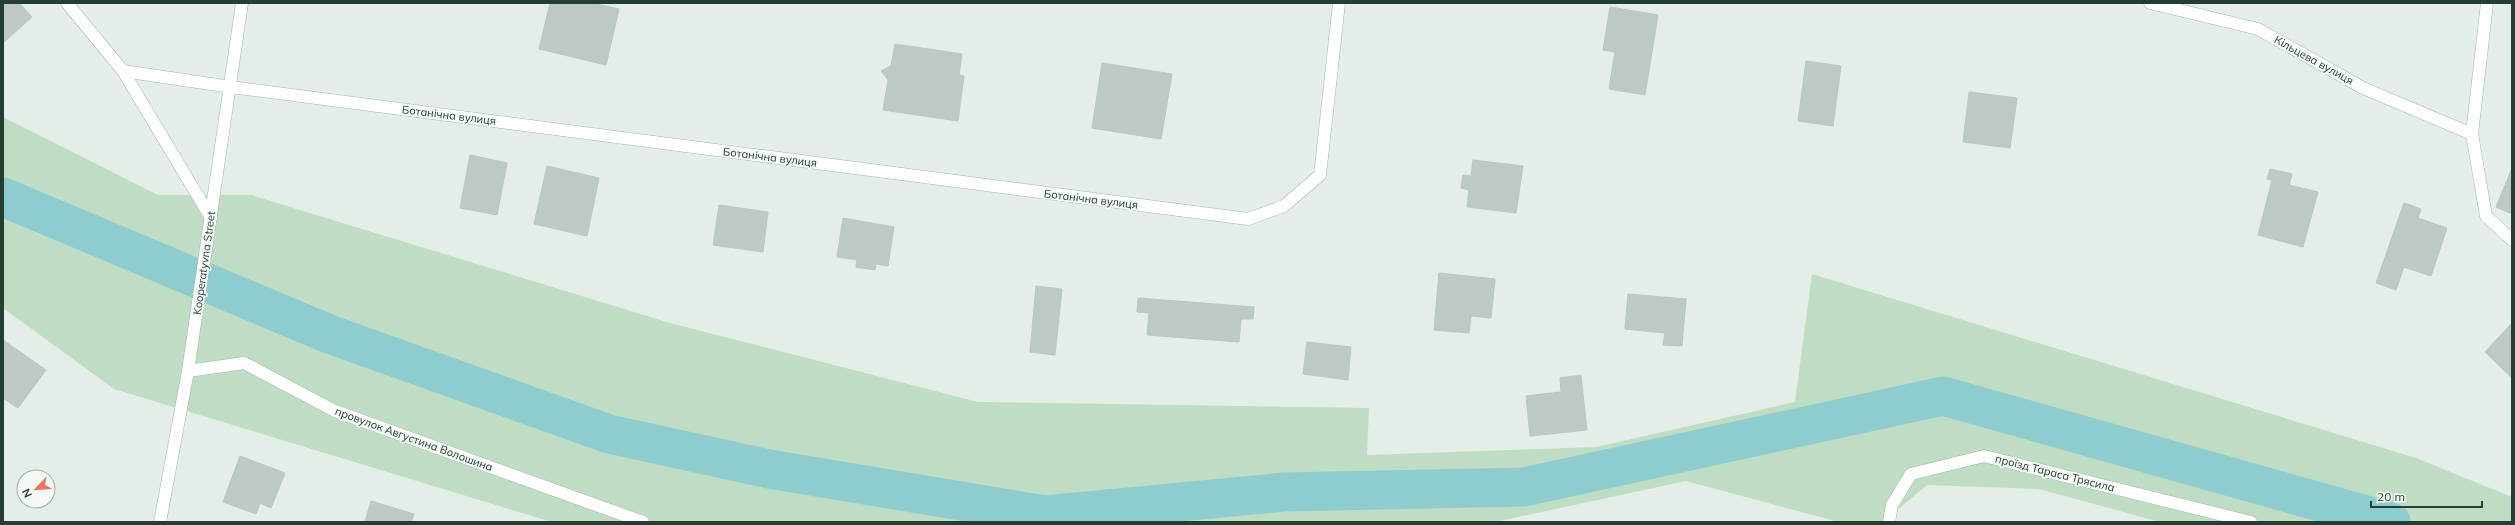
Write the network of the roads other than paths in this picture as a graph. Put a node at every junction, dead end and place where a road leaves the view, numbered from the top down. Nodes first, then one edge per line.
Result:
1 (67, 3) edge
2 (242, 3) edge
3 (1339, 3) edge
4 (2150, 3) edge
5 (2487, 3) edge
6 (123, 70) junction
7 (231, 87) junction
8 (2472, 134) junction
9 (211, 218) junction
10 (2512, 240) edge
11 (188, 371) junction
12 (160, 522) edge
13 (643, 522) edge
14 (1889, 522) edge
15 (2252, 522) edge

1 - 6 street
2 - 7 street, Kooperatyvna Street
3 - 7 street, Ботанічна вулиця
4 - 8 street, Кільцева вулиця
5 - 8 street
6 - 7 street, Ботанічна вулиця
6 - 9 street
7 - 9 street, Kooperatyvna Street
8 - 10 street
9 - 11 street, Kooperatyvna Street
11 - 12 street, Kooperatyvna Street
11 - 13 street, провулок Августина Волошина
14 - 15 street, проїзд Тараса Трясила

